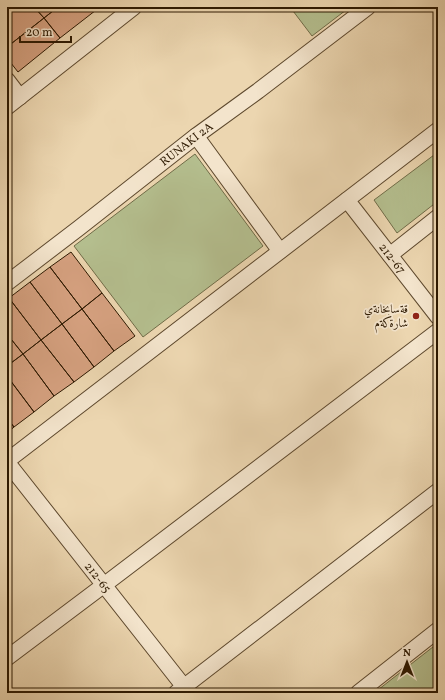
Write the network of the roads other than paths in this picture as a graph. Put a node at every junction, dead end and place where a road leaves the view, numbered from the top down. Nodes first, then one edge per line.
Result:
1 (368, 7) edge
2 (127, 9) edge
3 (7, 80) edge
4 (20, 97) junction
5 (7, 107) edge
6 (438, 130) edge
7 (196, 136) junction
8 (347, 200) junction
9 (438, 217) edge
10 (280, 251) junction
11 (390, 255) junction
12 (7, 283) edge
13 (438, 317) edge
14 (438, 331) edge
15 (7, 462) edge
16 (438, 491) edge
17 (104, 585) junction
18 (438, 630) edge
19 (7, 658) edge
20 (183, 691) edge
21 (358, 693) edge

1 - 7 street, RUNAKI 2A
2 - 4 street
3 - 4 street
4 - 5 street
6 - 8 street
7 - 10 street
7 - 12 street, RUNAKI 2A
8 - 10 street
8 - 11 street, 212-67
9 - 11 street
10 - 15 street
11 - 13 street, 212-67
14 - 17 street
15 - 17 street, 212-65
16 - 20 street
17 - 19 street
17 - 20 street, 212-65
18 - 21 street

